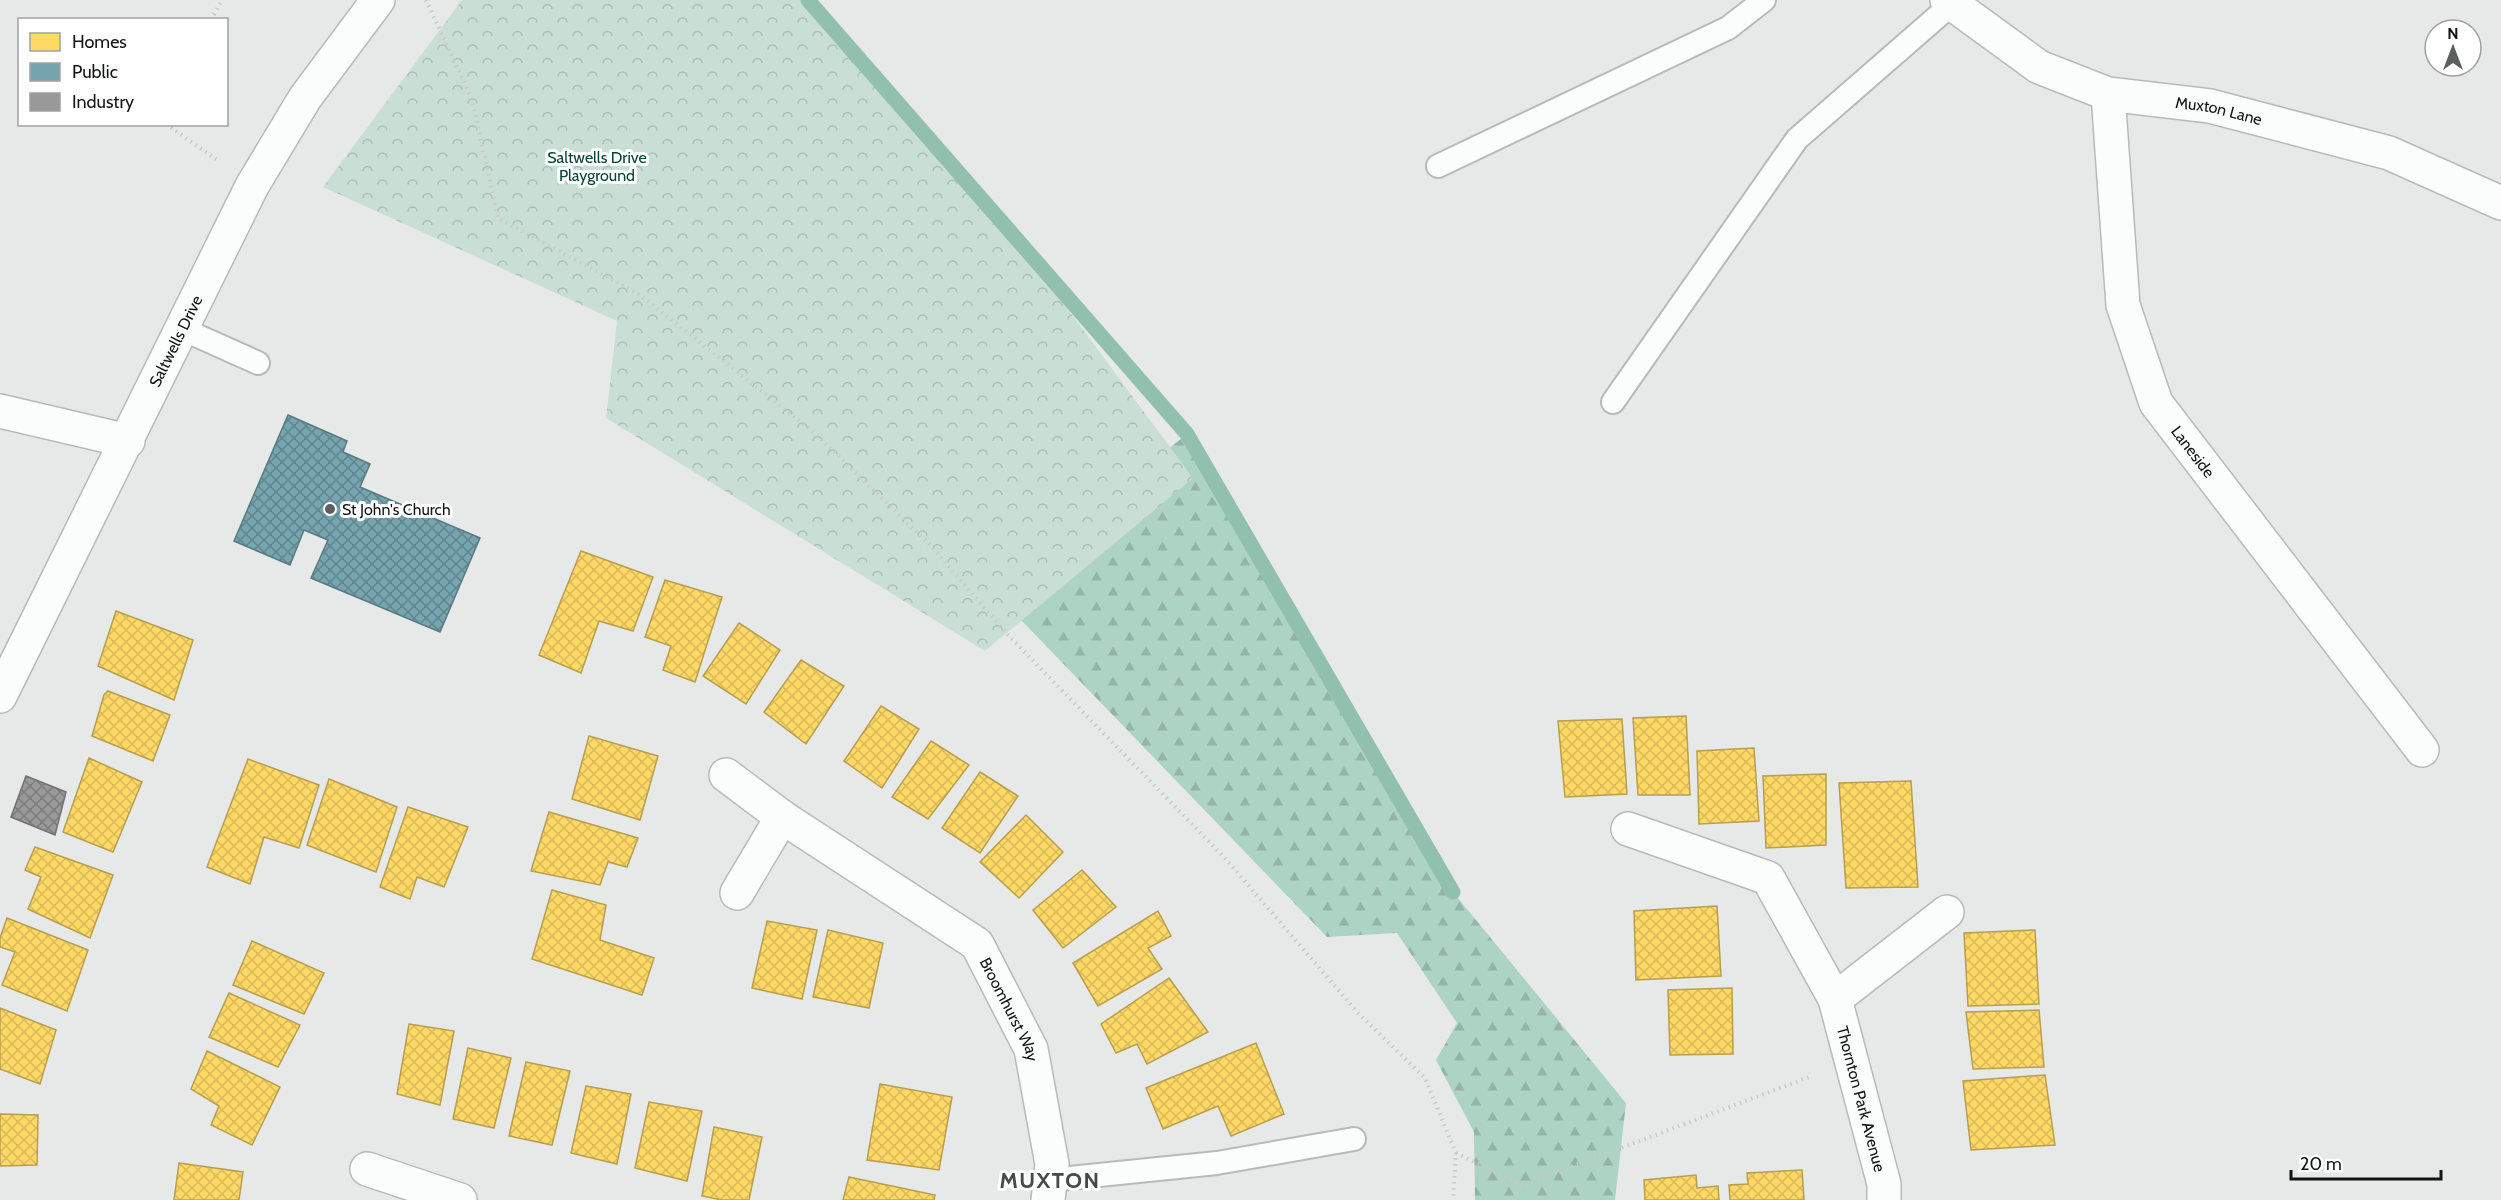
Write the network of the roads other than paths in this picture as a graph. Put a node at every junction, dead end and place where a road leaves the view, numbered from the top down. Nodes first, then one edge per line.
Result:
1 (378, 0) edge
2 (1764, 0) edge
3 (1950, 2) edge
4 (2108, 94) junction
5 (1438, 166) dead end
6 (2501, 202) edge
7 (182, 329) junction
8 (258, 363) dead end
9 (1613, 402) dead end
10 (0, 411) edge
11 (128, 441) junction
12 (0, 696) edge
13 (2422, 750) dead end
14 (726, 775) dead end
15 (782, 817) junction
16 (1628, 829) dead end
17 (737, 892) dead end
18 (1947, 912) dead end
19 (1835, 999) junction
20 (1354, 1139) dead end
21 (367, 1169) dead end
22 (1049, 1190) edge
23 (460, 1200) edge
24 (1884, 1200) edge

1 - 7 street, Saltwells Drive
2 - 5 lane
3 - 4 street, Muxton Lane
3 - 9 lane
4 - 6 street, Muxton Lane
4 - 13 street, Laneside
7 - 8 lane
7 - 11 street, Saltwells Drive
10 - 11 street
11 - 12 street, Saltwells Drive
14 - 15 street, Broomhurst Way
15 - 17 street
15 - 22 street, Broomhurst Way
16 - 19 street, Thornton Park Avenue
18 - 19 street
19 - 24 street, Thornton Park Avenue
20 - 22 lane
21 - 23 street

